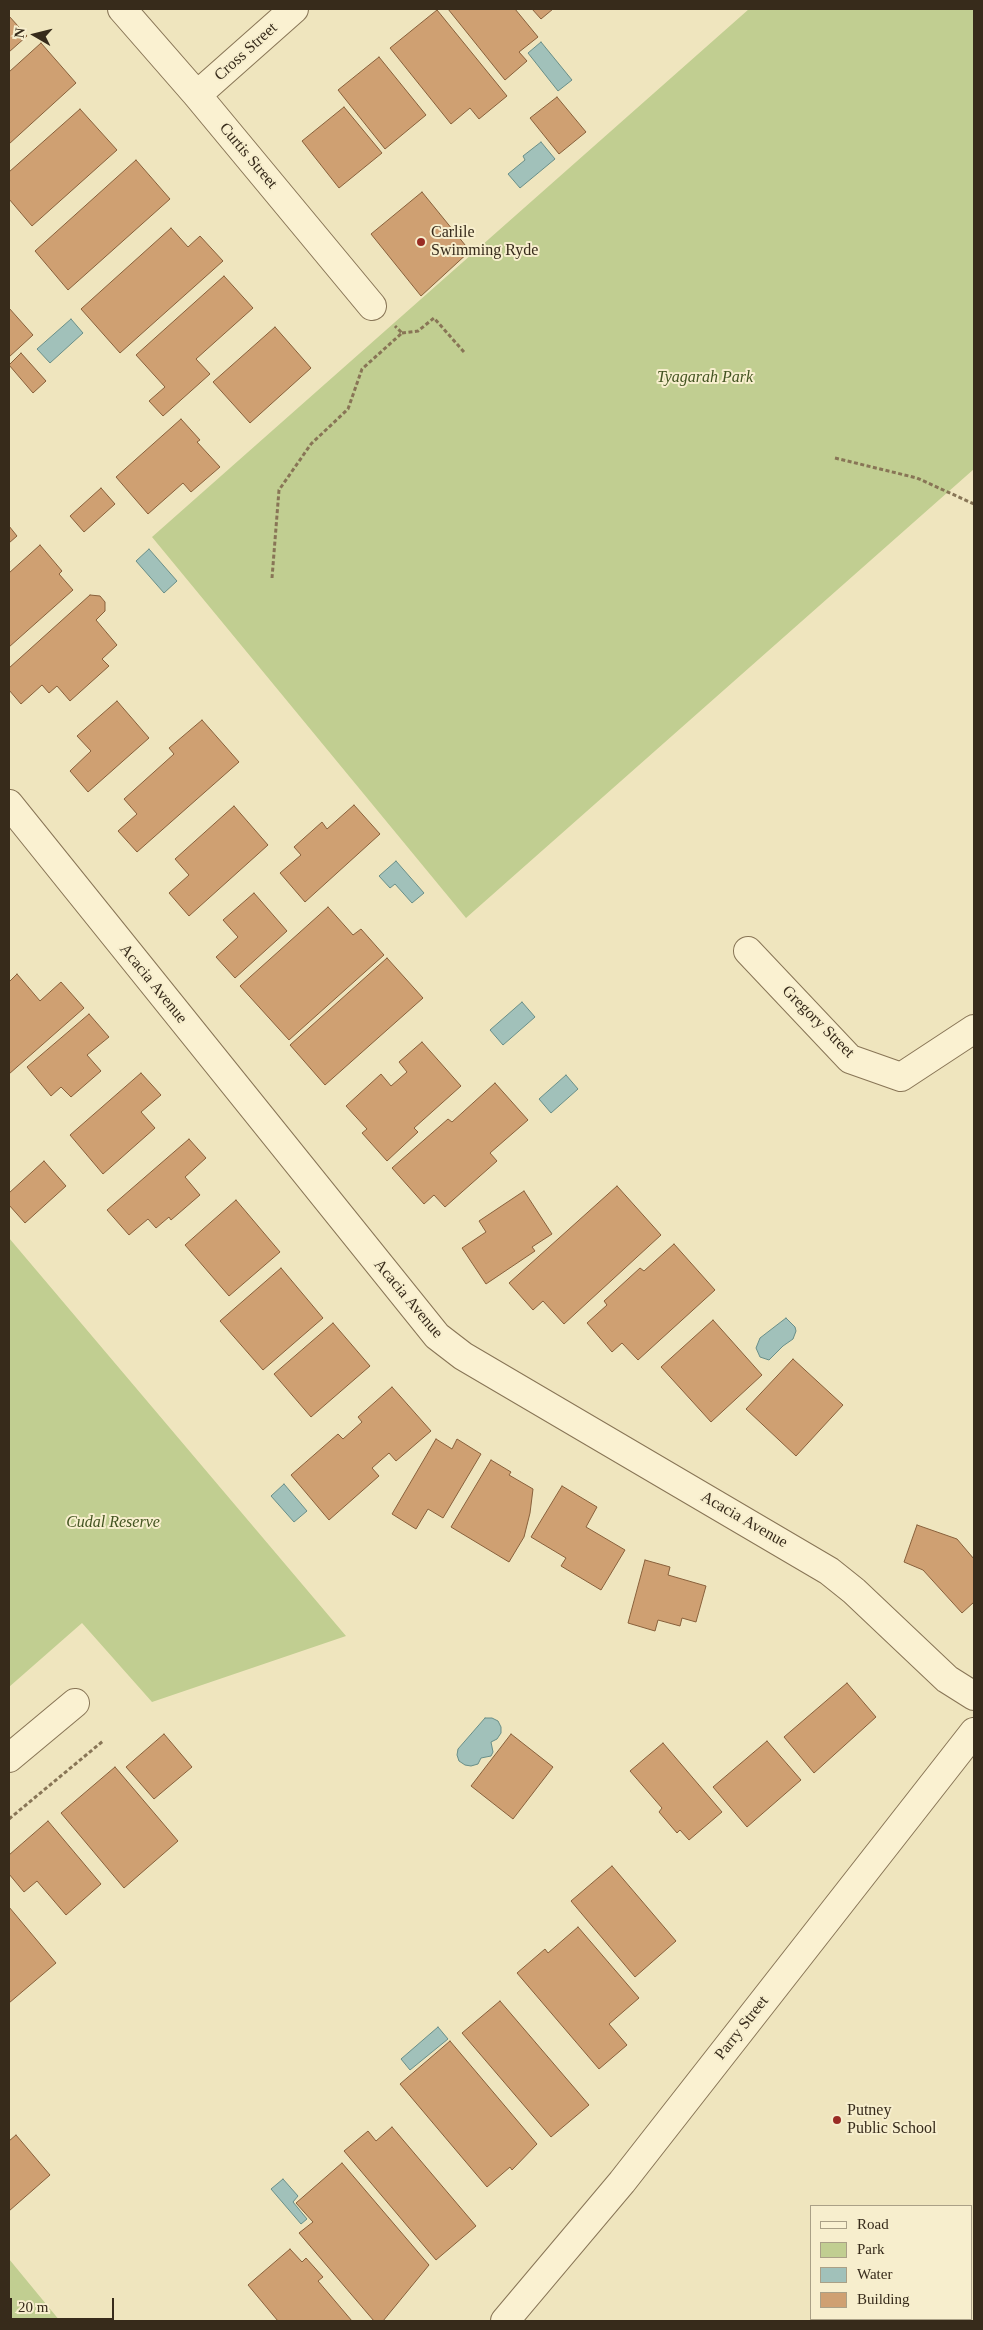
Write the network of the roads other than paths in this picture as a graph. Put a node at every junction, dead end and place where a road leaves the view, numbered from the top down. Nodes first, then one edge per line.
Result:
1 (122, 9) edge
2 (294, 9) edge
3 (197, 95) junction
4 (372, 306) road end
5 (9, 804) edge
6 (748, 951) dead end
7 (974, 1029) edge
8 (974, 1696) edge
9 (75, 1704) dead end
10 (974, 1732) edge
11 (9, 1758) edge
12 (506, 2321) edge

1 - 3 street, Curtis Street
2 - 3 street, Cross Street
3 - 4 street, Curtis Street
5 - 8 street, Acacia Avenue
6 - 7 street, Gregory Street
9 - 11 street
10 - 12 street, Parry Street

